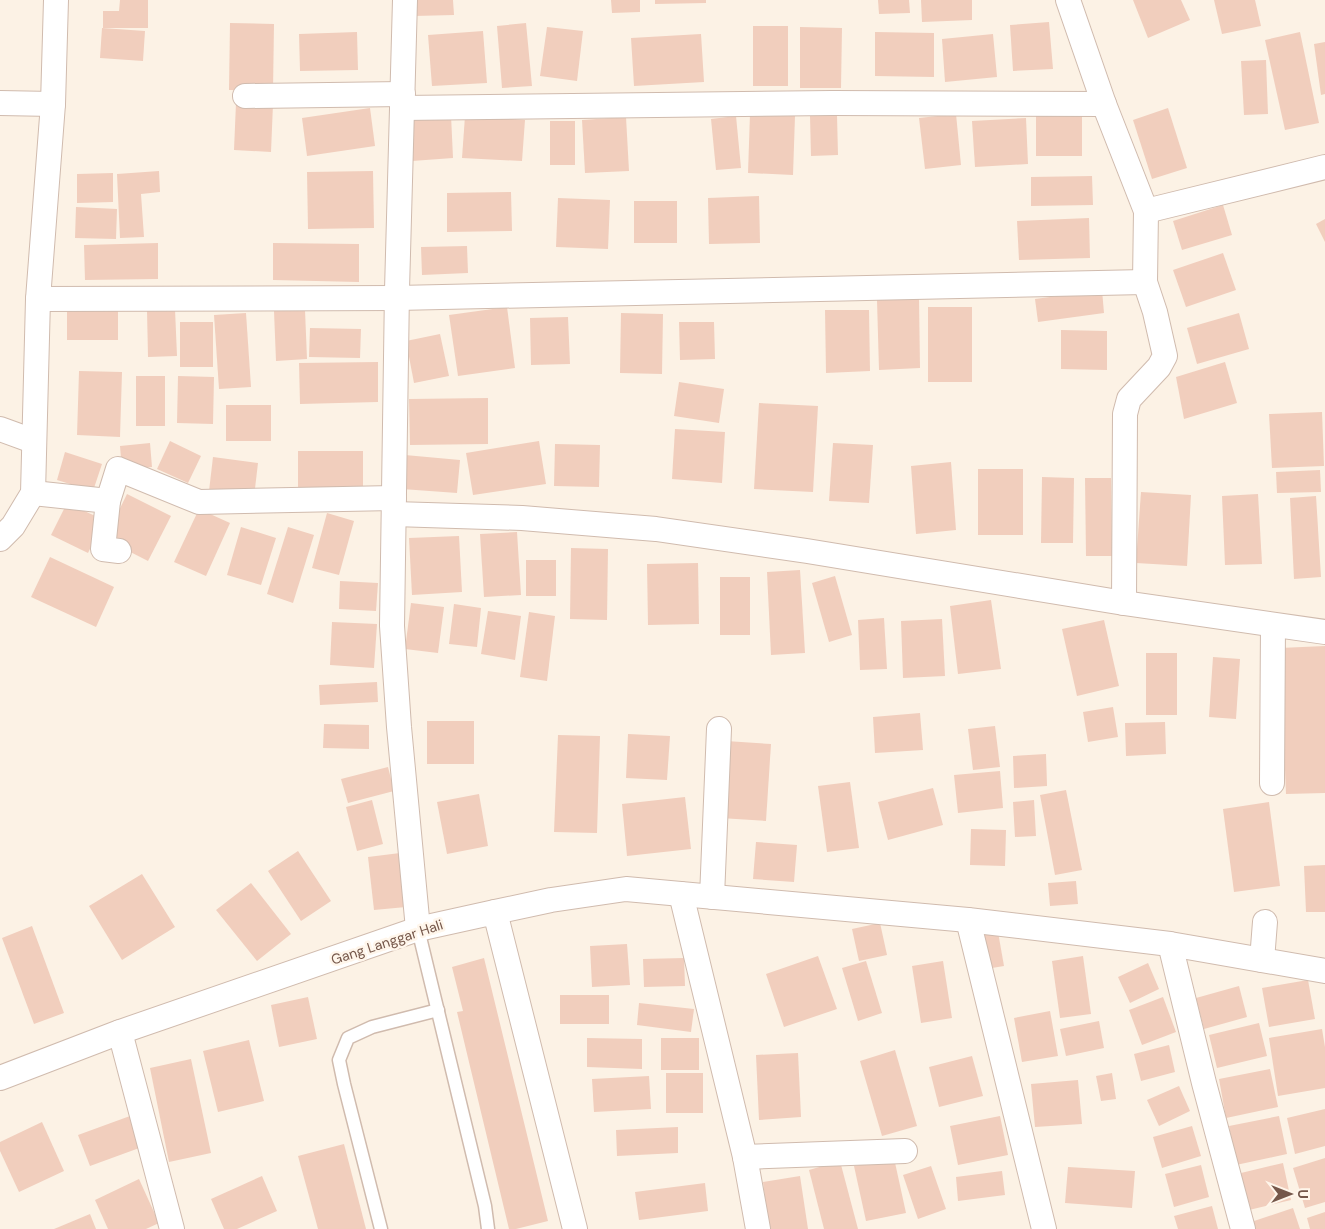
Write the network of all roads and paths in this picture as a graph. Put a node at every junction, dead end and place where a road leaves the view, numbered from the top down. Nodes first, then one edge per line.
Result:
1 (56, 0) edge
2 (405, 0) edge
3 (1068, 0) edge
4 (245, 96) dead end
5 (402, 101) junction
6 (0, 103) edge
7 (53, 104) junction
8 (1104, 104) junction
9 (1325, 167) edge
10 (1146, 211) junction
11 (1145, 282) junction
12 (397, 298) junction
13 (38, 299) junction
14 (0, 429) edge
15 (33, 441) junction
16 (33, 493) junction
17 (108, 501) junction
18 (394, 506) junction
19 (0, 539) edge
20 (119, 551) dead end
21 (1124, 603) junction
22 (1273, 625) junction
23 (1325, 632) edge
24 (719, 729) dead end
25 (1272, 783) dead end
26 (681, 894) junction
27 (712, 897) junction
28 (495, 912) junction
29 (968, 920) junction
30 (1265, 922) dead end
31 (418, 929) junction
32 (1170, 944) junction
33 (1262, 960) junction
34 (1325, 971) edge
35 (438, 1010) junction
36 (120, 1032) junction
37 (0, 1078) edge
38 (905, 1151) dead end
39 (745, 1157) junction
40 (172, 1229) edge
41 (381, 1229) edge
42 (488, 1229) edge
43 (575, 1229) edge
44 (758, 1229) edge
45 (1044, 1229) edge
46 (1243, 1229) edge

1 - 7 street
2 - 5 street
3 - 8 street
4 - 5 street
5 - 8 street
5 - 12 street
6 - 7 street
7 - 13 street
8 - 10 street
9 - 10 street
10 - 11 street
11 - 12 street
11 - 21 street
12 - 13 street
12 - 18 street
13 - 15 street
14 - 15 street
15 - 16 street
16 - 17 street
16 - 19 street
17 - 18 street
17 - 20 street
18 - 21 street
18 - 31 street
21 - 22 street
22 - 23 street
22 - 25 street
24 - 27 street
26 - 27 street, Gang Langgar Hali
26 - 28 street, Gang Langgar Hali
26 - 39 street
27 - 29 street, Gang Langgar Hali
28 - 31 street, Gang Langgar Hali
28 - 43 street
29 - 32 street, Gang Langgar Hali
29 - 45 street
30 - 33 street
31 - 35 lane
31 - 36 street, Gang Langgar Hali
32 - 33 street, Gang Langgar Hali
32 - 46 street
33 - 34 street, Gang Langgar Hali
35 - 41 lane
35 - 42 lane
36 - 37 street, Gang Langgar Hali
36 - 40 street
38 - 39 street
39 - 44 street

